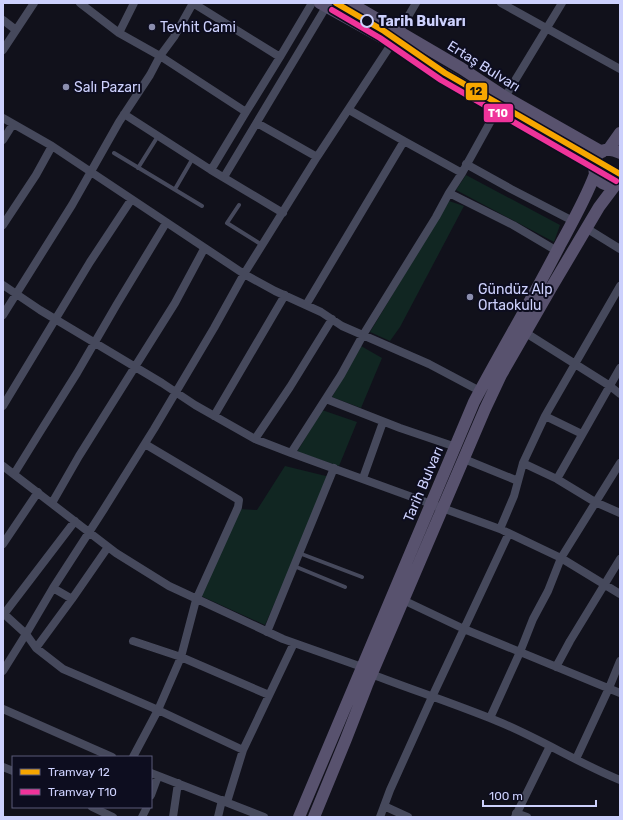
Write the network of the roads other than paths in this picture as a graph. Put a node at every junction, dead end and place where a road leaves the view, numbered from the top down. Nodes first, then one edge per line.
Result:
1 (34, 3) edge
2 (80, 3) edge
3 (134, 3) edge
4 (193, 3) edge
5 (312, 3) edge
6 (350, 3) edge
7 (416, 3) edge
8 (501, 3) edge
9 (562, 3) edge
10 (323, 5) edge
11 (3, 20) edge
12 (547, 28) junction
13 (16, 30) junction
14 (399, 32) junction
15 (119, 33) junction
16 (392, 43) junction
17 (3, 50) edge
18 (160, 56) junction
19 (280, 58) junction
20 (620, 69) edge
21 (502, 102) junction
22 (349, 110) junction
23 (246, 112) junction
24 (124, 114) junction
25 (3, 118) edge
26 (257, 123) junction
27 (12, 124) junction
28 (620, 133) edge
29 (158, 136) junction
30 (3, 140) edge
31 (404, 142) junction
32 (52, 146) junction
33 (605, 151) junction
34 (620, 152) edge
35 (114, 153) dead end
36 (317, 157) junction
37 (193, 158) junction
38 (466, 164) junction
39 (138, 168) junction
40 (594, 169) junction
41 (211, 170) junction
42 (90, 173) junction
43 (462, 174) junction
44 (224, 177) junction
45 (618, 182) edge
46 (175, 189) junction
47 (449, 193) junction
48 (131, 200) junction
49 (239, 205) dead end
50 (202, 206) dead end
51 (283, 213) junction
52 (573, 221) junction
53 (166, 224) junction
54 (3, 225) edge
55 (586, 228) junction
56 (262, 246) junction
57 (204, 249) junction
58 (620, 249) edge
59 (557, 251) junction
60 (244, 274) junction
61 (3, 285) edge
62 (620, 286) edge
63 (16, 294) junction
64 (286, 295) junction
65 (306, 305) junction
66 (3, 315) edge
67 (56, 319) junction
68 (332, 319) junction
69 (526, 333) junction
70 (363, 335) junction
71 (94, 342) junction
72 (575, 365) junction
73 (134, 366) junction
74 (620, 368) edge
75 (610, 386) junction
76 (480, 391) junction
77 (176, 392) junction
78 (620, 394) edge
79 (326, 399) junction
80 (3, 406) edge
81 (214, 416) junction
82 (545, 416) junction
83 (383, 422) junction
84 (582, 434) junction
85 (255, 439) junction
86 (145, 444) junction
87 (456, 447) junction
88 (291, 453) junction
89 (464, 459) junction
90 (523, 463) junction
91 (620, 463) edge
92 (3, 466) edge
93 (334, 468) junction
94 (14, 474) junction
95 (363, 478) junction
96 (557, 478) junction
97 (518, 481) junction
98 (38, 492) junction
99 (596, 502) junction
100 (52, 503) junction
101 (437, 505) junction
102 (620, 513) edge
103 (75, 521) junction
104 (500, 529) junction
105 (90, 532) junction
106 (509, 533) junction
107 (3, 544) edge
108 (108, 546) junction
109 (299, 553) junction
110 (561, 558) junction
111 (620, 559) edge
112 (294, 566) junction
113 (362, 577) dead end
114 (605, 584) junction
115 (346, 587) dead end
116 (53, 588) junction
117 (620, 594) edge
118 (72, 599) junction
119 (196, 600) junction
120 (403, 600) junction
121 (3, 614) edge
122 (464, 629) junction
123 (267, 632) junction
124 (26, 634) junction
125 (133, 641) dead end
126 (294, 643) junction
127 (36, 648) junction
128 (520, 652) junction
129 (181, 657) junction
130 (620, 661) edge
131 (556, 667) junction
132 (3, 671) edge
133 (367, 671) junction
134 (609, 688) junction
135 (620, 693) edge
136 (269, 694) junction
137 (432, 697) junction
138 (3, 708) edge
139 (158, 710) junction
140 (490, 718) junction
141 (550, 746) junction
142 (243, 750) junction
143 (110, 756) edge
144 (134, 756) edge
145 (576, 759) junction
146 (154, 774) edge
147 (619, 778) edge
148 (178, 783) junction
149 (152, 788) edge
150 (224, 801) junction
151 (384, 806) junction
152 (94, 808) edge
153 (146, 808) edge
154 (516, 815) edge
155 (113, 817) edge
156 (142, 817) edge
157 (173, 817) edge
158 (218, 817) edge
159 (264, 817) edge
160 (299, 817) edge
161 (314, 817) edge
162 (380, 817) edge
163 (408, 817) edge
164 (528, 817) edge

1 - 13 street
2 - 15 street
3 - 15 street
4 - 18 street
4 - 19 street
5 - 19 street
6 - 14 main road, Ertaş Bulvarı
7 - 14 street
8 - 12 street
9 - 12 street
10 - 16 main road, Ertaş Bulvarı
10 - 26 street
11 - 13 street
12 - 20 street
12 - 21 street
13 - 17 street
14 - 21 main road, Ertaş Bulvarı
15 - 18 street
16 - 21 main road, Ertaş Bulvarı
16 - 22 street
18 - 23 street
18 - 24 street
19 - 23 street
21 - 33 main road, Ertaş Bulvarı
21 - 38 street
21 - 40 main road, Ertaş Bulvarı
22 - 31 street
22 - 36 street
23 - 41 street
24 - 29 street
24 - 42 street
25 - 27 street
26 - 36 street
26 - 44 street
27 - 30 street
27 - 32 street
28 - 33 main road, Tarih Bulvarı
29 - 37 street
29 - 39 lane
31 - 43 street
31 - 65 street
32 - 42 street
32 - 54 street
33 - 34 main road
33 - 40 main road, Tarih Bulvarı
35 - 39 lane
36 - 51 street
37 - 41 street
37 - 46 lane
38 - 43 street
38 - 52 street
39 - 46 lane
40 - 45 main road, Ertaş Bulvarı
40 - 52 main road, Tarih Bulvarı
41 - 44 street
42 - 48 street
42 - 63 street
43 - 47 street
44 - 51 street
45 - 55 main road
46 - 50 lane
47 - 59 street
47 - 70 street
48 - 53 street
48 - 67 street
49 - 56 lane
51 - 56 street
52 - 59 main road, Tarih Bulvarı
53 - 57 street
53 - 71 street
55 - 58 street
55 - 69 main road
56 - 60 street
57 - 60 street
57 - 73 street
59 - 76 main road, Tarih Bulvarı
60 - 64 street
60 - 77 street
61 - 63 street
62 - 72 street
63 - 66 street
63 - 67 street
64 - 65 street
64 - 81 street
65 - 68 street
67 - 71 street
67 - 80 street
68 - 70 street
68 - 85 street
69 - 72 street
69 - 89 main road
70 - 76 street
70 - 79 street
71 - 73 street
71 - 94 street
72 - 75 street
72 - 82 street
73 - 77 street
73 - 100 street
74 - 75 street
75 - 78 street
75 - 84 street
76 - 87 main road, Tarih Bulvarı
77 - 81 street
77 - 86 street
79 - 83 street
79 - 88 street
81 - 85 street
82 - 84 street
82 - 90 street
83 - 87 street
83 - 95 street
84 - 96 street
85 - 88 street
86 - 105 street
86 - 119 street
87 - 101 main road, Tarih Bulvarı
88 - 93 street
89 - 97 street
89 - 101 main road
90 - 96 street
90 - 97 street
91 - 99 street
92 - 94 street
93 - 95 street
93 - 109 street
94 - 98 street
95 - 101 street
96 - 99 street
97 - 104 street
98 - 100 street
98 - 107 street
99 - 102 street
99 - 110 street
100 - 103 street
101 - 104 street
101 - 120 main road
101 - 133 main road, Tarih Bulvarı
103 - 105 street
103 - 121 street
104 - 106 street
105 - 108 street
105 - 116 street
106 - 110 street
106 - 122 street
108 - 118 street
108 - 119 street
109 - 112 street
109 - 113 lane
110 - 114 street
110 - 128 street
111 - 114 street
112 - 115 lane
112 - 123 street
114 - 117 street
114 - 131 street
116 - 118 street
116 - 124 street
118 - 127 street
119 - 123 street
119 - 129 street
120 - 122 street
120 - 133 main road
121 - 124 street
122 - 128 street
122 - 137 street
123 - 126 street
124 - 127 street
124 - 132 street
125 - 129 street
126 - 133 street
126 - 136 street
127 - 139 street
128 - 131 street
128 - 140 street
129 - 136 street
129 - 139 street
130 - 134 street
131 - 134 street
133 - 137 street
133 - 160 main road, Tarih Bulvarı
133 - 161 main road
134 - 135 street
134 - 145 street
136 - 142 street
137 - 140 street
137 - 151 street
138 - 143 street
139 - 142 street
139 - 144 street
140 - 141 street
141 - 145 street
141 - 154 street
142 - 150 street
145 - 147 street
146 - 148 street
146 - 149 street
148 - 150 street
148 - 157 street
150 - 158 street
150 - 159 street
151 - 162 street
151 - 163 street
152 - 155 street
153 - 156 street
154 - 164 street

